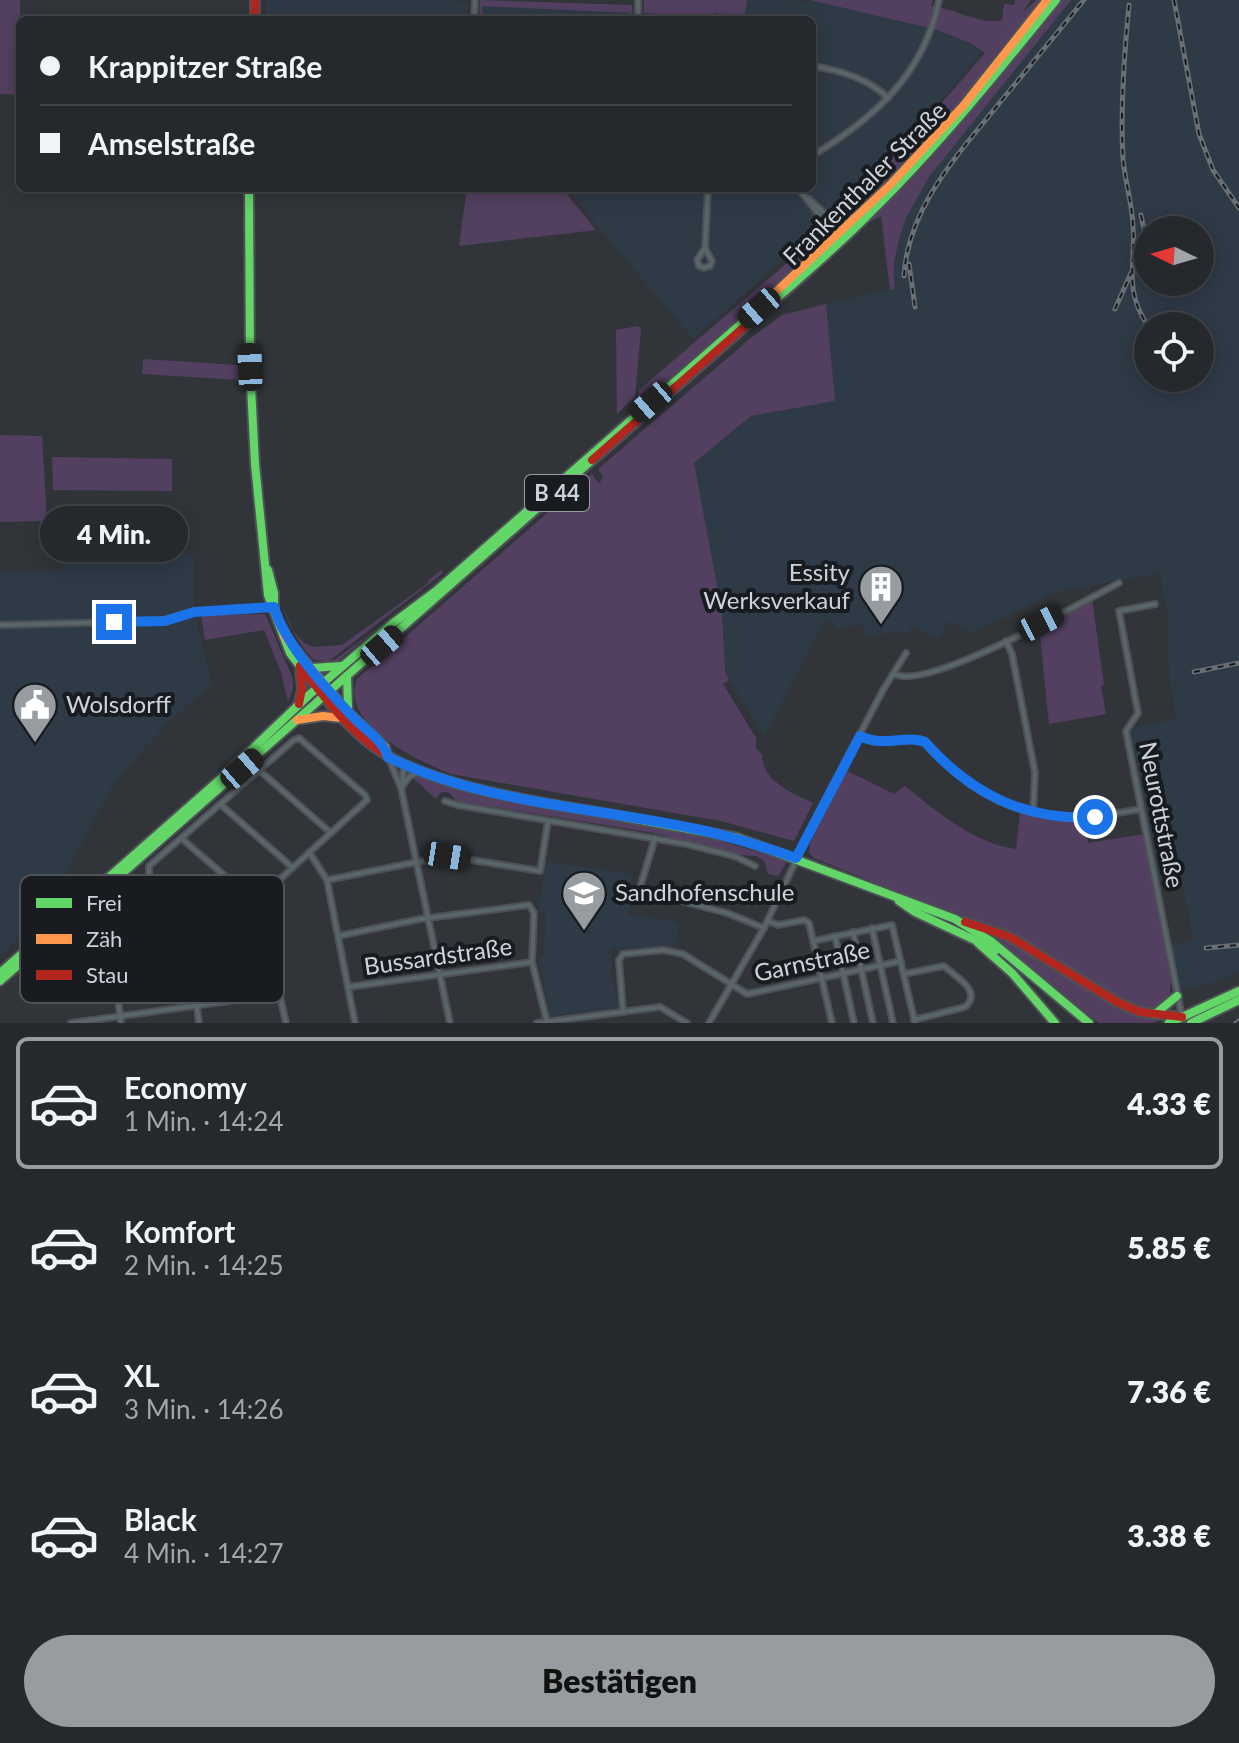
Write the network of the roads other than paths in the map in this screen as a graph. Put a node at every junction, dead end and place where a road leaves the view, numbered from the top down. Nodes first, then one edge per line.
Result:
1 (939, 0) edge
2 (1047, 0) edge
3 (1056, 0) edge
4 (816, 67) edge
5 (888, 98) junction
6 (816, 153) edge
7 (249, 192) edge
8 (708, 192) edge
9 (802, 192) edge
10 (807, 198) junction
11 (856, 215) junction
12 (830, 217) junction
13 (840, 234) junction
14 (705, 248) junction
15 (1119, 583) dead end
16 (1155, 604) dead end
17 (274, 607) junction
18 (0, 625) edge
19 (284, 636) junction
20 (1006, 641) junction
21 (906, 653) dead end
22 (300, 666) junction
23 (342, 666) junction
24 (312, 668) junction
25 (895, 674) junction
26 (347, 676) junction
27 (320, 685) junction
28 (328, 694) junction
29 (299, 704) junction
30 (345, 715) junction
31 (297, 720) junction
32 (860, 736) junction
33 (388, 757) junction
34 (404, 765) junction
35 (259, 770) junction
36 (419, 772) junction
37 (401, 788) junction
38 (445, 801) dead end
39 (220, 804) junction
40 (1141, 809) junction
41 (1033, 813) junction
42 (548, 821) junction
43 (331, 833) junction
44 (180, 837) junction
45 (655, 838) junction
46 (309, 852) junction
47 (796, 858) junction
48 (415, 863) junction
49 (755, 866) dead end
50 (292, 867) junction
51 (111, 875) edge
52 (121, 875) edge
53 (149, 875) edge
54 (224, 875) edge
55 (284, 875) edge
56 (327, 880) junction
57 (893, 897) junction
58 (427, 918) junction
59 (955, 919) junction
60 (768, 921) junction
61 (764, 928) junction
62 (872, 928) junction
63 (853, 932) junction
64 (966, 934) junction
65 (338, 936) junction
66 (835, 936) junction
67 (813, 941) junction
68 (20, 955) edge
69 (1007, 956) junction
70 (901, 961) junction
71 (532, 962) junction
72 (20, 963) edge
73 (880, 966) junction
74 (862, 970) junction
75 (0, 973) edge
76 (440, 973) junction
77 (843, 974) junction
78 (904, 974) junction
79 (821, 979) junction
80 (0, 981) edge
81 (733, 986) junction
82 (348, 987) junction
83 (1239, 991) edge
84 (1177, 996) junction
85 (1239, 1000) edge
86 (211, 1003) edge
87 (282, 1003) edge
88 (196, 1005) junction
89 (623, 1012) junction
90 (597, 1015) junction
91 (1154, 1015) junction
92 (121, 1020) edge
93 (1183, 1020) edge
94 (915, 1021) edge
95 (547, 1022) edge
96 (1087, 1022) edge
97 (71, 1023) edge
98 (199, 1023) edge
99 (286, 1023) edge
100 (355, 1023) edge
101 (450, 1023) edge
102 (537, 1023) edge
103 (598, 1023) edge
104 (687, 1023) edge
105 (709, 1023) edge
106 (832, 1023) edge
107 (854, 1023) edge
108 (873, 1023) edge
109 (893, 1023) edge
110 (1055, 1023) edge
111 (1169, 1023) edge
112 (1191, 1023) edge

1 - 5 street
2 - 11 main road, Frankenthaler Straße / B 44
3 - 13 main road, Frankenthaler Straße / B 44
4 - 5 street
5 - 6 street
7 - 17 main road
8 - 14 street
9 - 10 street
10 - 12 street
10 - 13 street
11 - 12 street
11 - 13 main road, Frankenthaler Straße / B 44
12 - 13 street
13 - 23 main road, Frankenthaler Straße / B 44
13 - 26 main road, Frankenthaler Straße / B 44
14 - 14 street
15 - 20 street
16 - 40 street, Neurottstraße
17 - 18 street
17 - 19 main road
19 - 22 main road
19 - 24 main road
20 - 25 street
20 - 41 street
21 - 25 street
22 - 27 main road
22 - 29 main road
23 - 24 main road
23 - 27 main road, Frankenthaler Straße / B 44
24 - 27 main road
25 - 32 street
26 - 28 main road, Frankenthaler Straße / B 44
26 - 30 main road
27 - 28 main road
27 - 29 main road, Frankenthaler Straße / B 44
28 - 30 main road
28 - 31 main road, Frankenthaler Straße / B 44
29 - 51 main road, Frankenthaler Straße / B 44
30 - 31 main road
30 - 33 main road
31 - 52 main road, Frankenthaler Straße / B 44
32 - 41 street
32 - 47 street
33 - 34 main road
33 - 37 street
34 - 36 main road
34 - 37 street
35 - 39 street
35 - 43 street
35 - 43 street
36 - 37 street
36 - 47 main road
37 - 48 street
38 - 42 street
39 - 44 street
39 - 50 street
40 - 41 street
40 - 84 street, Neurottstraße
42 - 45 street
42 - 48 street
43 - 46 street
44 - 53 street
44 - 54 street
45 - 49 street
45 - 61 street
46 - 50 street
46 - 56 street
47 - 57 main road
47 - 60 street
48 - 56 street
48 - 58 street
50 - 55 street
56 - 65 street
57 - 59 main road
57 - 64 main road
58 - 65 street
58 - 71 street
58 - 76 street
59 - 69 main road
59 - 91 main road
60 - 61 street
60 - 67 street
61 - 81 street
62 - 63 street
62 - 70 street
62 - 73 street
63 - 66 street
63 - 74 street
64 - 69 main road
64 - 110 main road
65 - 82 street
66 - 67 street
66 - 77 street
67 - 79 street
68 - 75 main road, Frankenthaler Straße / B 44
69 - 96 main road
70 - 73 street, Garnstraße
70 - 78 street
71 - 76 street, Bussardstraße
71 - 95 street
72 - 80 main road, Frankenthaler Straße / B 44
73 - 74 street, Garnstraße
73 - 109 street
74 - 77 street, Garnstraße
74 - 108 street
76 - 82 street, Bussardstraße
76 - 101 street
77 - 79 street, Garnstraße
77 - 107 street
78 - 94 street
78 - 94 street
79 - 81 street, Garnstraße
79 - 106 street
81 - 89 street
81 - 105 street
82 - 100 street
83 - 93 main road
84 - 91 main road
84 - 93 street, Neurottstraße
85 - 112 main road
86 - 88 street
87 - 99 street
88 - 92 street
88 - 98 street
89 - 90 street
89 - 104 street
90 - 95 street
90 - 103 street
91 - 93 main road
92 - 97 street
93 - 111 main road
95 - 102 street

